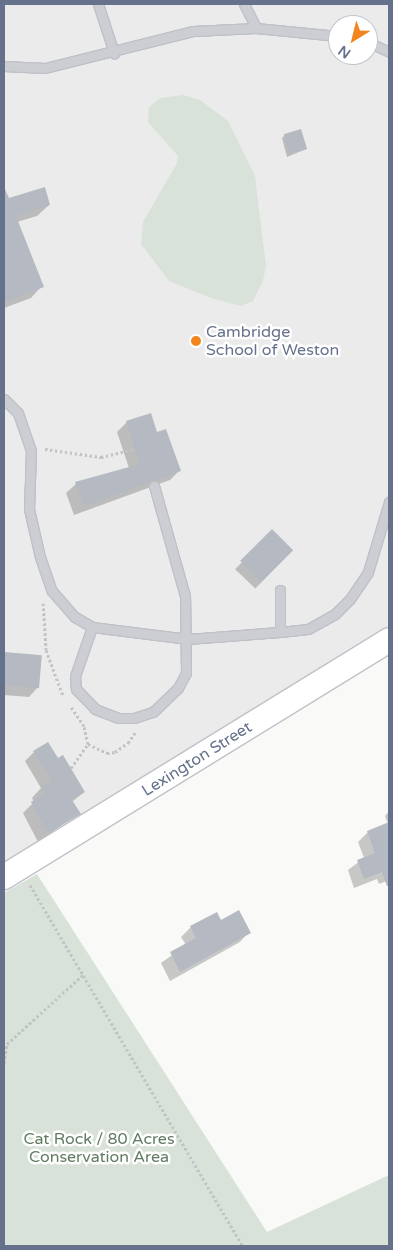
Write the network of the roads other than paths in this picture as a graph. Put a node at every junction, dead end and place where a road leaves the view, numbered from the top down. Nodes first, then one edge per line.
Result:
1 (98, 4) edge
2 (244, 4) edge
3 (256, 28) junction
4 (328, 35) edge
5 (114, 53) junction
6 (4, 66) edge
7 (4, 399) edge
8 (154, 486) dead end
9 (389, 502) edge
10 (386, 527) edge
11 (280, 590) dead end
12 (92, 627) junction
13 (280, 632) junction
14 (188, 639) junction
15 (389, 640) edge
16 (12, 873) edge

1 - 5 lane
2 - 3 lane
3 - 4 lane
3 - 5 lane
5 - 6 lane
7 - 12 lane
8 - 14 lane
9 - 10 lane
10 - 13 lane
11 - 13 lane
12 - 14 lane
12 - 14 lane
13 - 14 lane
15 - 16 street, Lexington Street

